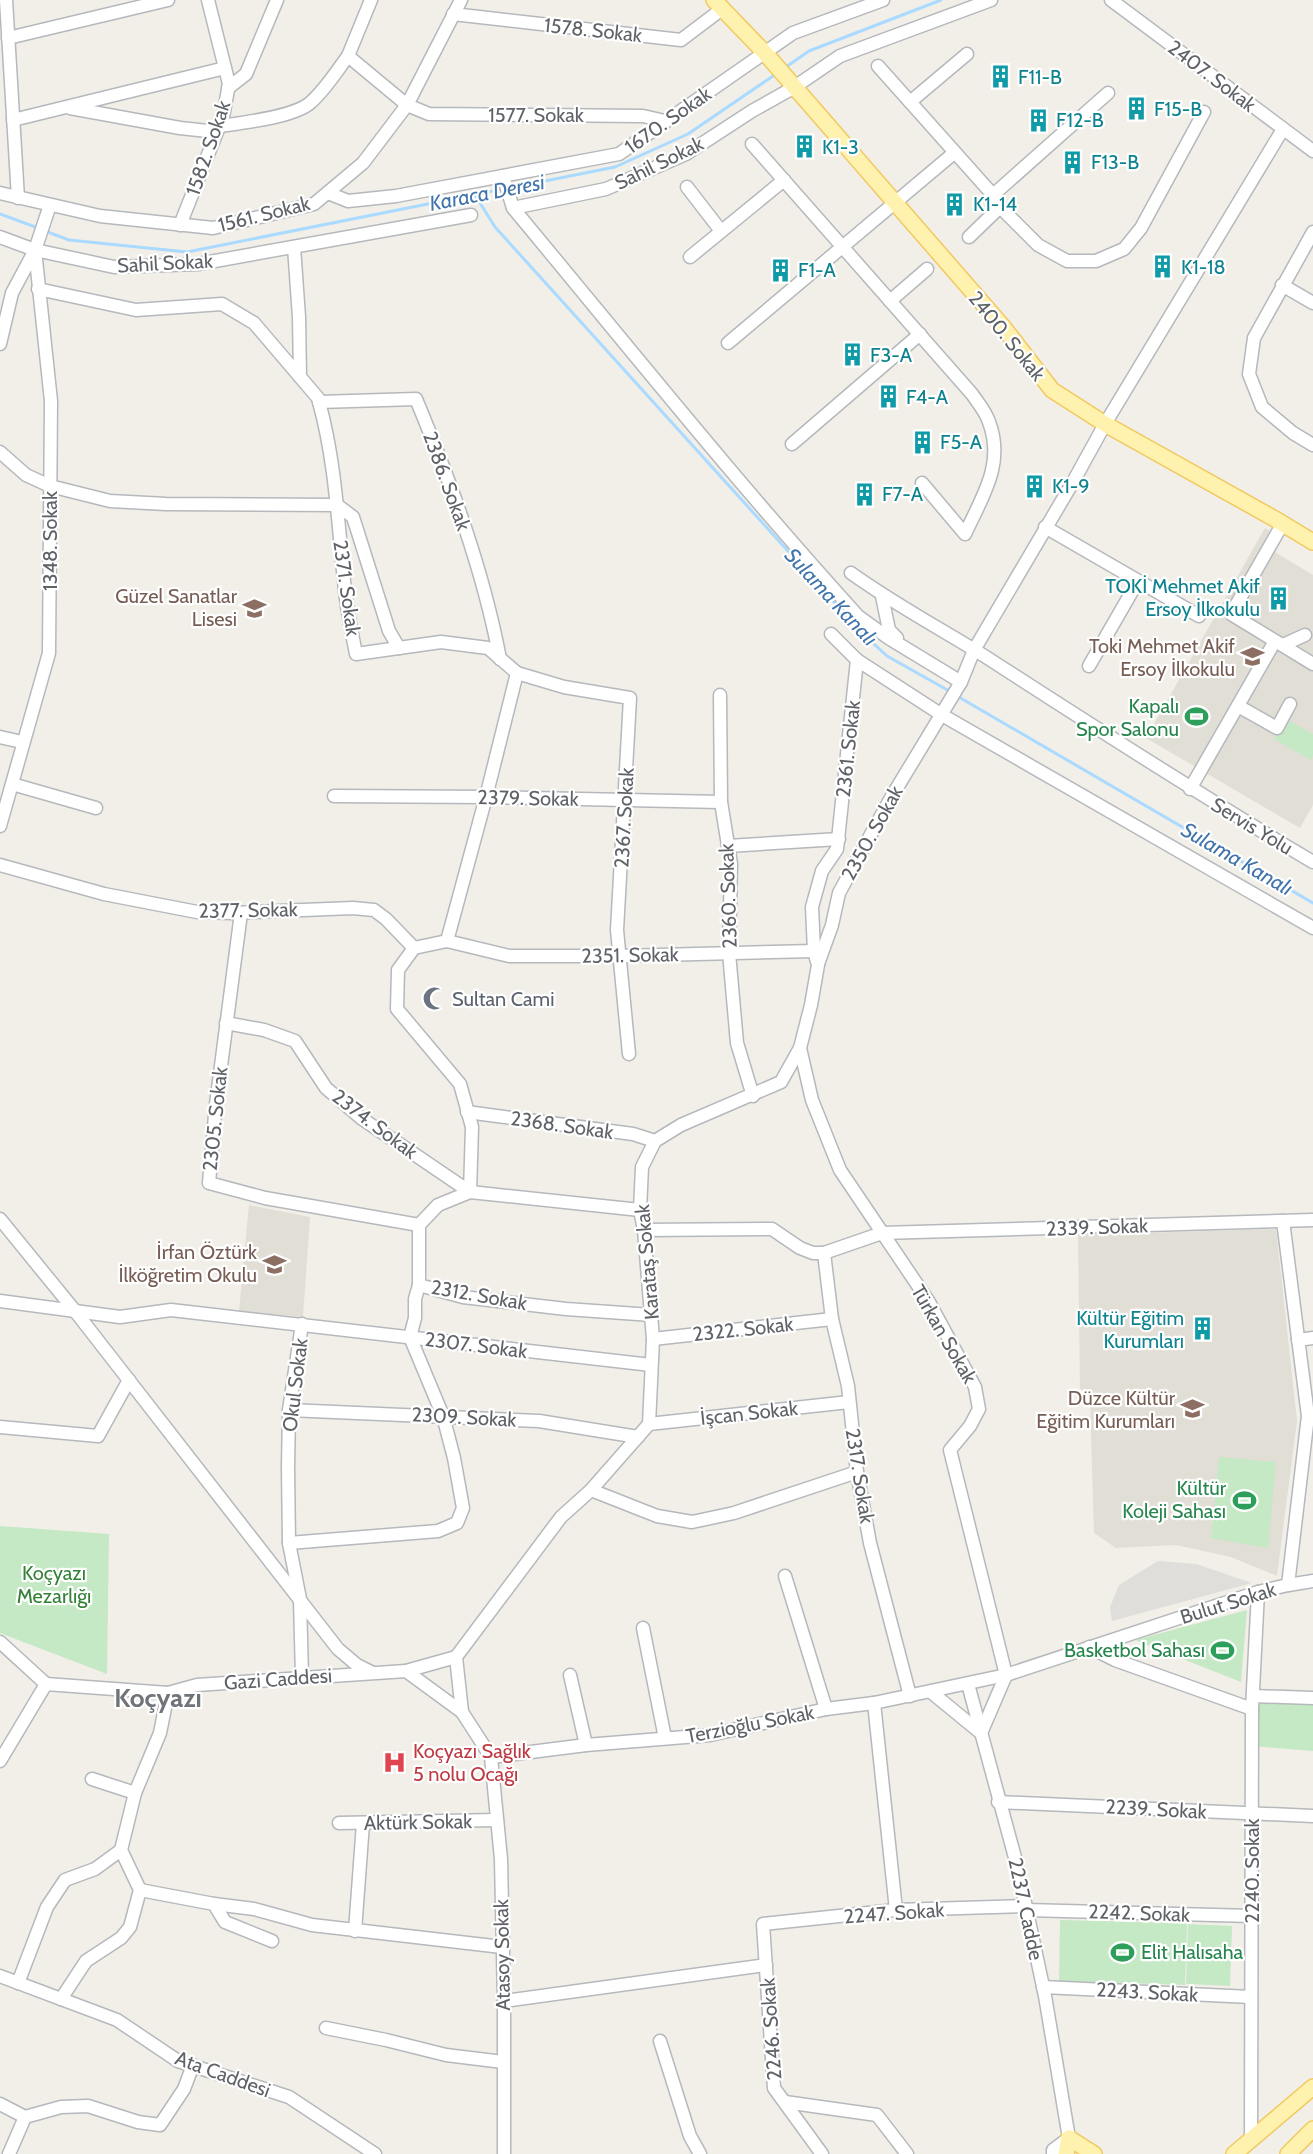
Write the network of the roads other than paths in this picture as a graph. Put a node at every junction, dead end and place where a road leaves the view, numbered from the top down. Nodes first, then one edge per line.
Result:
1 (6, 0) edge
2 (168, 0) edge
3 (208, 0) edge
4 (277, 0) edge
5 (371, 0) edge
6 (461, 0) edge
7 (883, 0) edge
8 (991, 0) edge
9 (1111, 0) edge
10 (718, 5) edge
11 (453, 14) junction
12 (8, 38) junction
13 (765, 53) junction
14 (968, 54) dead end
15 (348, 56) junction
16 (878, 66) dead end
17 (225, 68) junction
18 (791, 84) junction
19 (228, 88) junction
20 (1108, 93) dead end
21 (910, 102) junction
22 (408, 105) junction
23 (66, 107) junction
24 (1204, 112) dead end
25 (13, 120) junction
26 (665, 121) junction
27 (218, 129) junction
28 (1283, 129) junction
29 (752, 144) dead end
30 (1313, 151) edge
31 (954, 153) junction
32 (503, 176) junction
33 (784, 180) junction
34 (687, 187) dead end
35 (0, 193) edge
36 (328, 193) junction
37 (993, 195) junction
38 (18, 198) junction
39 (894, 204) junction
40 (50, 205) junction
41 (1000, 207) junction
42 (513, 208) junction
43 (471, 214) dead end
44 (180, 225) junction
45 (721, 231) junction
46 (1313, 232) edge
47 (0, 237) edge
48 (969, 237) dead end
49 (294, 247) junction
50 (844, 247) junction
51 (35, 250) junction
52 (690, 257) dead end
53 (927, 269) dead end
54 (1282, 285) junction
55 (38, 289) junction
56 (890, 301) junction
57 (1313, 303) edge
58 (920, 334) junction
59 (728, 343) dead end
60 (0, 344) edge
61 (300, 377) junction
62 (319, 402) junction
63 (1105, 424) junction
64 (792, 444) dead end
65 (1313, 445) edge
66 (0, 452) edge
67 (922, 483) dead end
68 (50, 486) junction
69 (337, 504) junction
70 (1283, 523) junction
71 (1045, 527) junction
72 (1313, 542) edge
73 (851, 573) dead end
74 (1138, 581) junction
75 (882, 596) junction
76 (1199, 616) dead end
77 (831, 634) dead end
78 (1305, 635) dead end
79 (1279, 643) junction
80 (399, 648) junction
81 (974, 650) junction
82 (501, 659) junction
83 (857, 660) junction
84 (1313, 664) edge
85 (1089, 666) dead end
86 (517, 674) junction
87 (961, 681) junction
88 (720, 695) dead end
89 (1290, 704) dead end
90 (1238, 706) junction
91 (944, 711) junction
92 (0, 737) edge
93 (22, 742) junction
94 (12, 784) junction
95 (1190, 789) junction
96 (334, 796) dead end
97 (486, 797) junction
98 (625, 800) junction
99 (721, 802) junction
100 (3, 805) edge
101 (96, 808) dead end
102 (0, 826) edge
103 (839, 839) junction
104 (728, 846) junction
105 (1313, 862) edge
106 (0, 865) edge
107 (241, 913) junction
108 (1313, 928) edge
109 (447, 941) junction
110 (414, 948) junction
111 (814, 951) junction
112 (729, 953) junction
113 (621, 956) junction
114 (818, 966) junction
115 (226, 1023) junction
116 (800, 1048) junction
117 (629, 1054) dead end
118 (753, 1096) junction
119 (467, 1112) junction
120 (655, 1141) junction
121 (470, 1192) junction
122 (640, 1210) junction
123 (0, 1219) edge
124 (1313, 1220) edge
125 (1283, 1221) junction
126 (419, 1225) junction
127 (644, 1230) junction
128 (882, 1233) junction
129 (824, 1253) junction
130 (419, 1285) junction
131 (0, 1301) edge
132 (75, 1311) junction
133 (652, 1315) junction
134 (832, 1319) junction
135 (302, 1324) junction
136 (410, 1337) junction
137 (1313, 1338) edge
138 (653, 1339) junction
139 (1298, 1340) junction
140 (651, 1365) junction
141 (129, 1380) junction
142 (849, 1402) junction
143 (289, 1410) junction
144 (443, 1416) junction
145 (1310, 1416) edge
146 (649, 1424) junction
147 (0, 1426) edge
148 (638, 1437) junction
149 (857, 1472) junction
150 (591, 1490) junction
151 (289, 1544) junction
152 (784, 1576) dead end
153 (1313, 1581) edge
154 (1288, 1585) junction
155 (1258, 1592) junction
156 (300, 1599) junction
157 (643, 1628) dead end
158 (0, 1642) edge
159 (1089, 1647) junction
160 (456, 1657) junction
161 (406, 1671) junction
162 (373, 1673) junction
163 (570, 1675) dead end
164 (1006, 1675) junction
165 (302, 1677) junction
166 (46, 1684) junction
167 (968, 1684) junction
168 (931, 1692) junction
169 (168, 1693) junction
170 (910, 1696) junction
171 (1253, 1696) junction
172 (1313, 1698) edge
173 (874, 1703) junction
174 (826, 1709) junction
175 (1252, 1709) junction
176 (462, 1712) junction
177 (981, 1733) junction
178 (665, 1738) junction
179 (586, 1745) junction
180 (491, 1757) junction
181 (0, 1761) edge
182 (92, 1779) dead end
183 (135, 1793) junction
184 (998, 1802) junction
185 (1252, 1813) junction
186 (1313, 1816) edge
187 (497, 1820) junction
188 (339, 1823) dead end
189 (363, 1823) junction
190 (121, 1850) junction
191 (140, 1890) junction
192 (214, 1904) junction
193 (1025, 1908) junction
194 (896, 1910) junction
195 (1252, 1916) junction
196 (763, 1924) joint
197 (356, 1931) junction
198 (272, 1941) dead end
199 (502, 1947) junction
200 (766, 1965) junction
201 (1, 1979) edge
202 (18, 1983) junction
203 (1043, 1987) junction
204 (1251, 1997) junction
205 (62, 1999) junction
206 (504, 2001) junction
207 (326, 2028) dead end
208 (660, 2041) dead end
209 (503, 2062) junction
210 (193, 2066) junction
211 (1313, 2086) edge
212 (785, 2102) junction
213 (0, 2104) edge
214 (25, 2117) junction
215 (1313, 2129) edge
216 (1069, 2138) junction
217 (1251, 2141) junction
218 (1307, 2141) edge
219 (9, 2154) edge
220 (375, 2154) edge
221 (504, 2154) edge
222 (700, 2154) edge
223 (822, 2154) edge
224 (907, 2154) edge
225 (1053, 2154) edge
226 (1066, 2154) edge
227 (1072, 2154) edge
228 (1082, 2154) edge
229 (1094, 2154) edge
230 (1234, 2154) edge
231 (1288, 2154) edge

1 - 12 street
2 - 12 street
3 - 17 street, 1582. Sokak
4 - 19 street
5 - 15 street
6 - 11 street, 1561. Sokak
7 - 13 street, 1670. Sokak
8 - 18 street, Sahil Sokak
9 - 28 street, 2407. Sokak
10 - 11 street, 1578. Sokak
10 - 13 main road
11 - 22 street, 1561. Sokak
12 - 25 street
13 - 18 main road, 2400. Sokak
13 - 26 street, 1670. Sokak
14 - 21 street
15 - 22 street
15 - 27 street
16 - 21 street
17 - 19 street, 1582. Sokak
17 - 23 street
18 - 39 main road, 2400. Sokak
18 - 42 street, Sahil Sokak
19 - 27 street, 1582. Sokak
20 - 37 street
21 - 31 street
22 - 26 street, 1577. Sokak
22 - 36 street, 1561. Sokak
23 - 25 street
23 - 27 street
24 - 41 street
25 - 38 street
26 - 32 street, 1670. Sokak
27 - 44 street, 1582. Sokak
28 - 30 street, 2407. Sokak
28 - 63 street, 2350. Sokak
29 - 33 street
31 - 37 street
31 - 39 street
32 - 36 street, 1670. Sokak
32 - 42 street
33 - 45 street
33 - 50 street
34 - 45 street
35 - 38 street, 1561. Sokak
36 - 44 street, 1561. Sokak
37 - 41 street
38 - 40 street, 1561. Sokak
39 - 50 street
39 - 63 main road, 2400. Sokak
40 - 44 street, 1561. Sokak
40 - 51 street
41 - 48 street
42 - 87 street
43 - 49 street, Sahil Sokak
45 - 52 street
46 - 54 street
47 - 51 street, Sahil Sokak
49 - 51 street, Sahil Sokak
49 - 61 street
50 - 56 street
50 - 59 street
51 - 55 street, 1348. Sokak
51 - 60 street
53 - 56 street
54 - 57 street
54 - 65 street
55 - 61 street, 2371. Sokak
55 - 68 street, 1348. Sokak
56 - 58 street
58 - 64 street
58 - 67 street
61 - 62 street, 2371. Sokak
62 - 69 street, 2371. Sokak
62 - 82 street, 2386. Sokak
63 - 70 main road, 2400. Sokak
63 - 71 street, 2350. Sokak
66 - 68 street
68 - 69 street
68 - 93 street, 1348. Sokak
69 - 80 street
69 - 80 street, 2371. Sokak
70 - 72 main road, 2400. Sokak
70 - 79 street
71 - 74 street
71 - 81 street, 2350. Sokak
73 - 75 street, Servis Yolu
74 - 76 street
74 - 85 street
75 - 81 street, Servis Yolu
75 - 87 street
77 - 83 street
78 - 79 street
79 - 84 street
79 - 90 street
80 - 82 street, 2371. Sokak
81 - 87 street, 2350. Sokak
81 - 95 street, Servis Yolu
82 - 86 street, 2371. Sokak
83 - 91 street
83 - 103 street, 2361. Sokak
86 - 97 street
86 - 98 street, 2367. Sokak
87 - 91 street, 2350. Sokak
88 - 99 street, 2360. Sokak
89 - 90 street
90 - 95 street
91 - 108 street
91 - 114 street, 2350. Sokak
92 - 93 street
93 - 94 street, 1348. Sokak
94 - 100 street, 1348. Sokak
94 - 101 street
95 - 105 street, Servis Yolu
96 - 97 street, 2379. Sokak
97 - 98 street, 2379. Sokak
97 - 109 street
98 - 99 street, 2379. Sokak
98 - 113 street, 2367. Sokak
99 - 104 street, 2360. Sokak
100 - 102 street, 1348. Sokak
103 - 104 street
103 - 111 street
104 - 112 street, 2360. Sokak
106 - 107 street, 2377. Sokak
107 - 110 street, 2377. Sokak
107 - 115 street, 2305. Sokak
109 - 110 street
109 - 113 street, 2351. Sokak
110 - 119 street
111 - 112 street, 2351. Sokak
111 - 114 street
112 - 113 street, 2351. Sokak
112 - 118 street, 2360. Sokak
113 - 117 street, 2367. Sokak
114 - 116 street
115 - 121 street, 2374. Sokak
115 - 126 street, 2305. Sokak
116 - 118 street
116 - 128 street, Türkan Sokak
118 - 120 street
119 - 120 street, 2368. Sokak
119 - 121 street
120 - 122 street, Karataş Sokak
121 - 122 street
121 - 126 street
122 - 127 street, Karataş Sokak
123 - 132 street
124 - 125 street, 2339. Sokak
125 - 128 street, 2339. Sokak
125 - 139 street
126 - 130 street, 2312. Sokak
127 - 129 street
127 - 133 street, Karataş Sokak
128 - 129 street
128 - 164 street, Türkan Sokak
129 - 134 street, 2317. Sokak
130 - 133 street, 2312. Sokak
130 - 136 street
131 - 132 street, Okul Sokak
132 - 135 street, Okul Sokak
132 - 141 street
133 - 138 street, Karataş Sokak
134 - 138 street, 2322. Sokak
134 - 142 street, 2317. Sokak
135 - 136 street, 2307. Sokak
135 - 143 street, Okul Sokak
136 - 140 street, 2307. Sokak
136 - 144 street
137 - 139 street
138 - 140 street, Karataş Sokak
139 - 145 street
140 - 146 street, Karataş Sokak
141 - 147 street
141 - 156 street
142 - 146 street, İşcan Sokak
142 - 149 street, 2317. Sokak
143 - 144 street, 2309. Sokak
143 - 151 street, Okul Sokak
144 - 148 street, 2309. Sokak
144 - 151 street
145 - 154 street
146 - 148 street
148 - 150 street
149 - 150 street
149 - 170 street, 2317. Sokak
150 - 160 street
151 - 156 street, Okul Sokak
152 - 174 street
153 - 154 street, Bulut Sokak
154 - 155 street, Bulut Sokak
155 - 159 street, Bulut Sokak
155 - 171 street, 2240. Sokak
156 - 162 street
156 - 165 street, Okul Sokak
157 - 178 street
158 - 166 street
159 - 164 street, Bulut Sokak
159 - 175 street
160 - 161 street, Gazi Caddesi
160 - 176 street
161 - 162 street, Gazi Caddesi
161 - 176 street
162 - 165 street, Gazi Caddesi
163 - 179 street
164 - 167 street, Terzioğlu Sokak
164 - 177 street
165 - 169 street, Gazi Caddesi
166 - 169 street, Gazi Caddesi
166 - 181 street
167 - 168 street, Terzioğlu Sokak
167 - 177 street, 2237. Cadde
168 - 170 street, Terzioğlu Sokak
168 - 177 street
169 - 183 street
170 - 173 street, Terzioğlu Sokak
171 - 172 street
171 - 175 street, 2240. Sokak
173 - 174 street, Terzioğlu Sokak
173 - 194 street
174 - 178 street, Terzioğlu Sokak
175 - 185 street, 2240. Sokak
176 - 180 street
177 - 184 street, 2237. Cadde
178 - 179 street, Terzioğlu Sokak
179 - 180 street, Terzioğlu Sokak
180 - 187 street, Atasoy Sokak
182 - 183 street
183 - 190 street
184 - 185 street, 2239. Sokak
184 - 193 street, 2237. Cadde
185 - 186 street, 2239. Sokak
185 - 195 street, 2240. Sokak
187 - 189 street, Aktürk Sokak
187 - 199 street, Atasoy Sokak
188 - 189 street, Aktürk Sokak
189 - 197 street
190 - 191 street
190 - 202 street
191 - 192 street
191 - 205 street
192 - 197 street
192 - 198 street
193 - 194 street, 2247. Sokak
193 - 195 street, 2242. Sokak
193 - 203 street, 2237. Cadde
194 - 196 street, 2247. Sokak
195 - 204 street, 2240. Sokak
196 - 200 street, 2246. Sokak
197 - 199 street
199 - 206 street, Atasoy Sokak
200 - 206 street
200 - 212 street, 2246. Sokak
201 - 202 street, Ata Caddesi
202 - 205 street, Ata Caddesi
203 - 204 street, 2243. Sokak
203 - 216 street, 2237. Cadde
204 - 217 street, 2240. Sokak
205 - 210 street, Ata Caddesi
206 - 209 street, Atasoy Sokak
207 - 209 street
208 - 222 street
209 - 221 street, Atasoy Sokak
210 - 214 street
210 - 220 street, Ata Caddesi
211 - 217 main road
212 - 223 street, 2246. Sokak
212 - 224 street
213 - 214 street
214 - 219 street
215 - 218 main road
216 - 225 street
216 - 226 main road
216 - 227 main road
216 - 228 main road
216 - 229 main road
217 - 230 main road
218 - 231 main road

